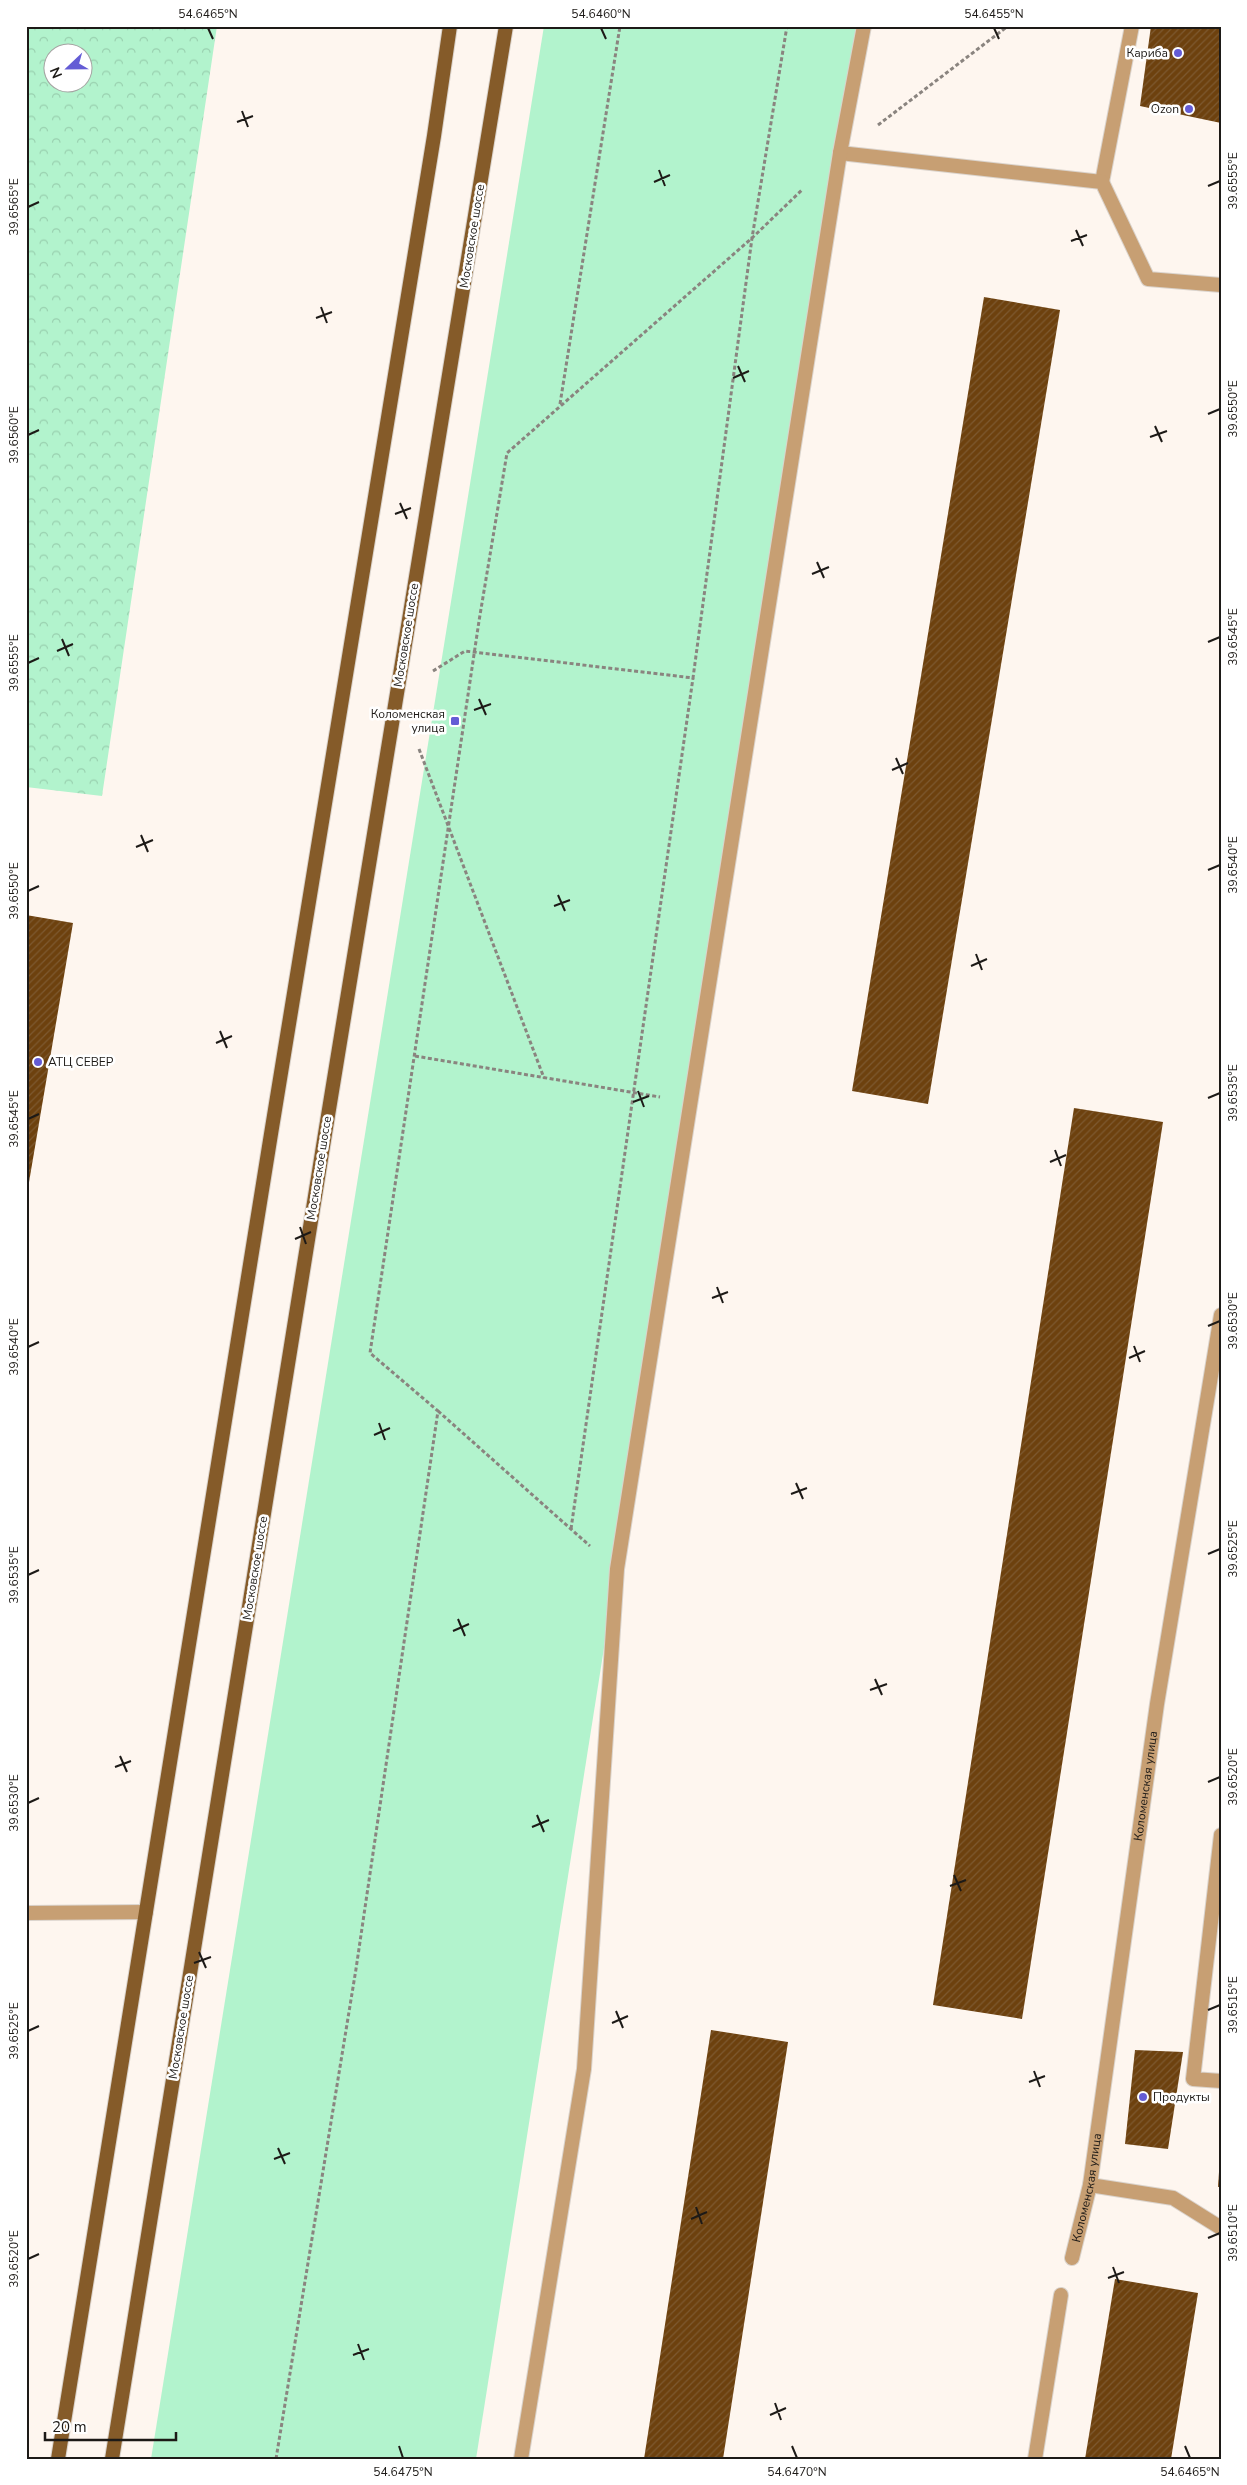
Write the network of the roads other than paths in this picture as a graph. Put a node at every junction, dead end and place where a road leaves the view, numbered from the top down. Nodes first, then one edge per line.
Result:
1 (450, 26) edge
2 (506, 26) edge
3 (864, 26) edge
4 (1132, 26) edge
5 (840, 153) junction
6 (1102, 182) junction
7 (1221, 285) edge
8 (1221, 1315) edge
9 (1221, 1835) edge
10 (146, 1912) junction
11 (26, 1913) edge
12 (1221, 2081) edge
13 (1090, 2185) junction
14 (1221, 2228) edge
15 (1072, 2258) dead end
16 (1061, 2295) dead end
17 (58, 2459) edge
18 (112, 2459) edge
19 (521, 2459) edge
20 (1035, 2459) edge

1 - 10 main road
2 - 18 main road, Московское шоссе
3 - 5 street
4 - 6 street
5 - 6 street
5 - 19 street
6 - 7 street
8 - 13 street, Коломенская улица
9 - 12 street
10 - 11 street
10 - 17 main road
13 - 14 street
13 - 15 street, Коломенская улица
16 - 20 street

